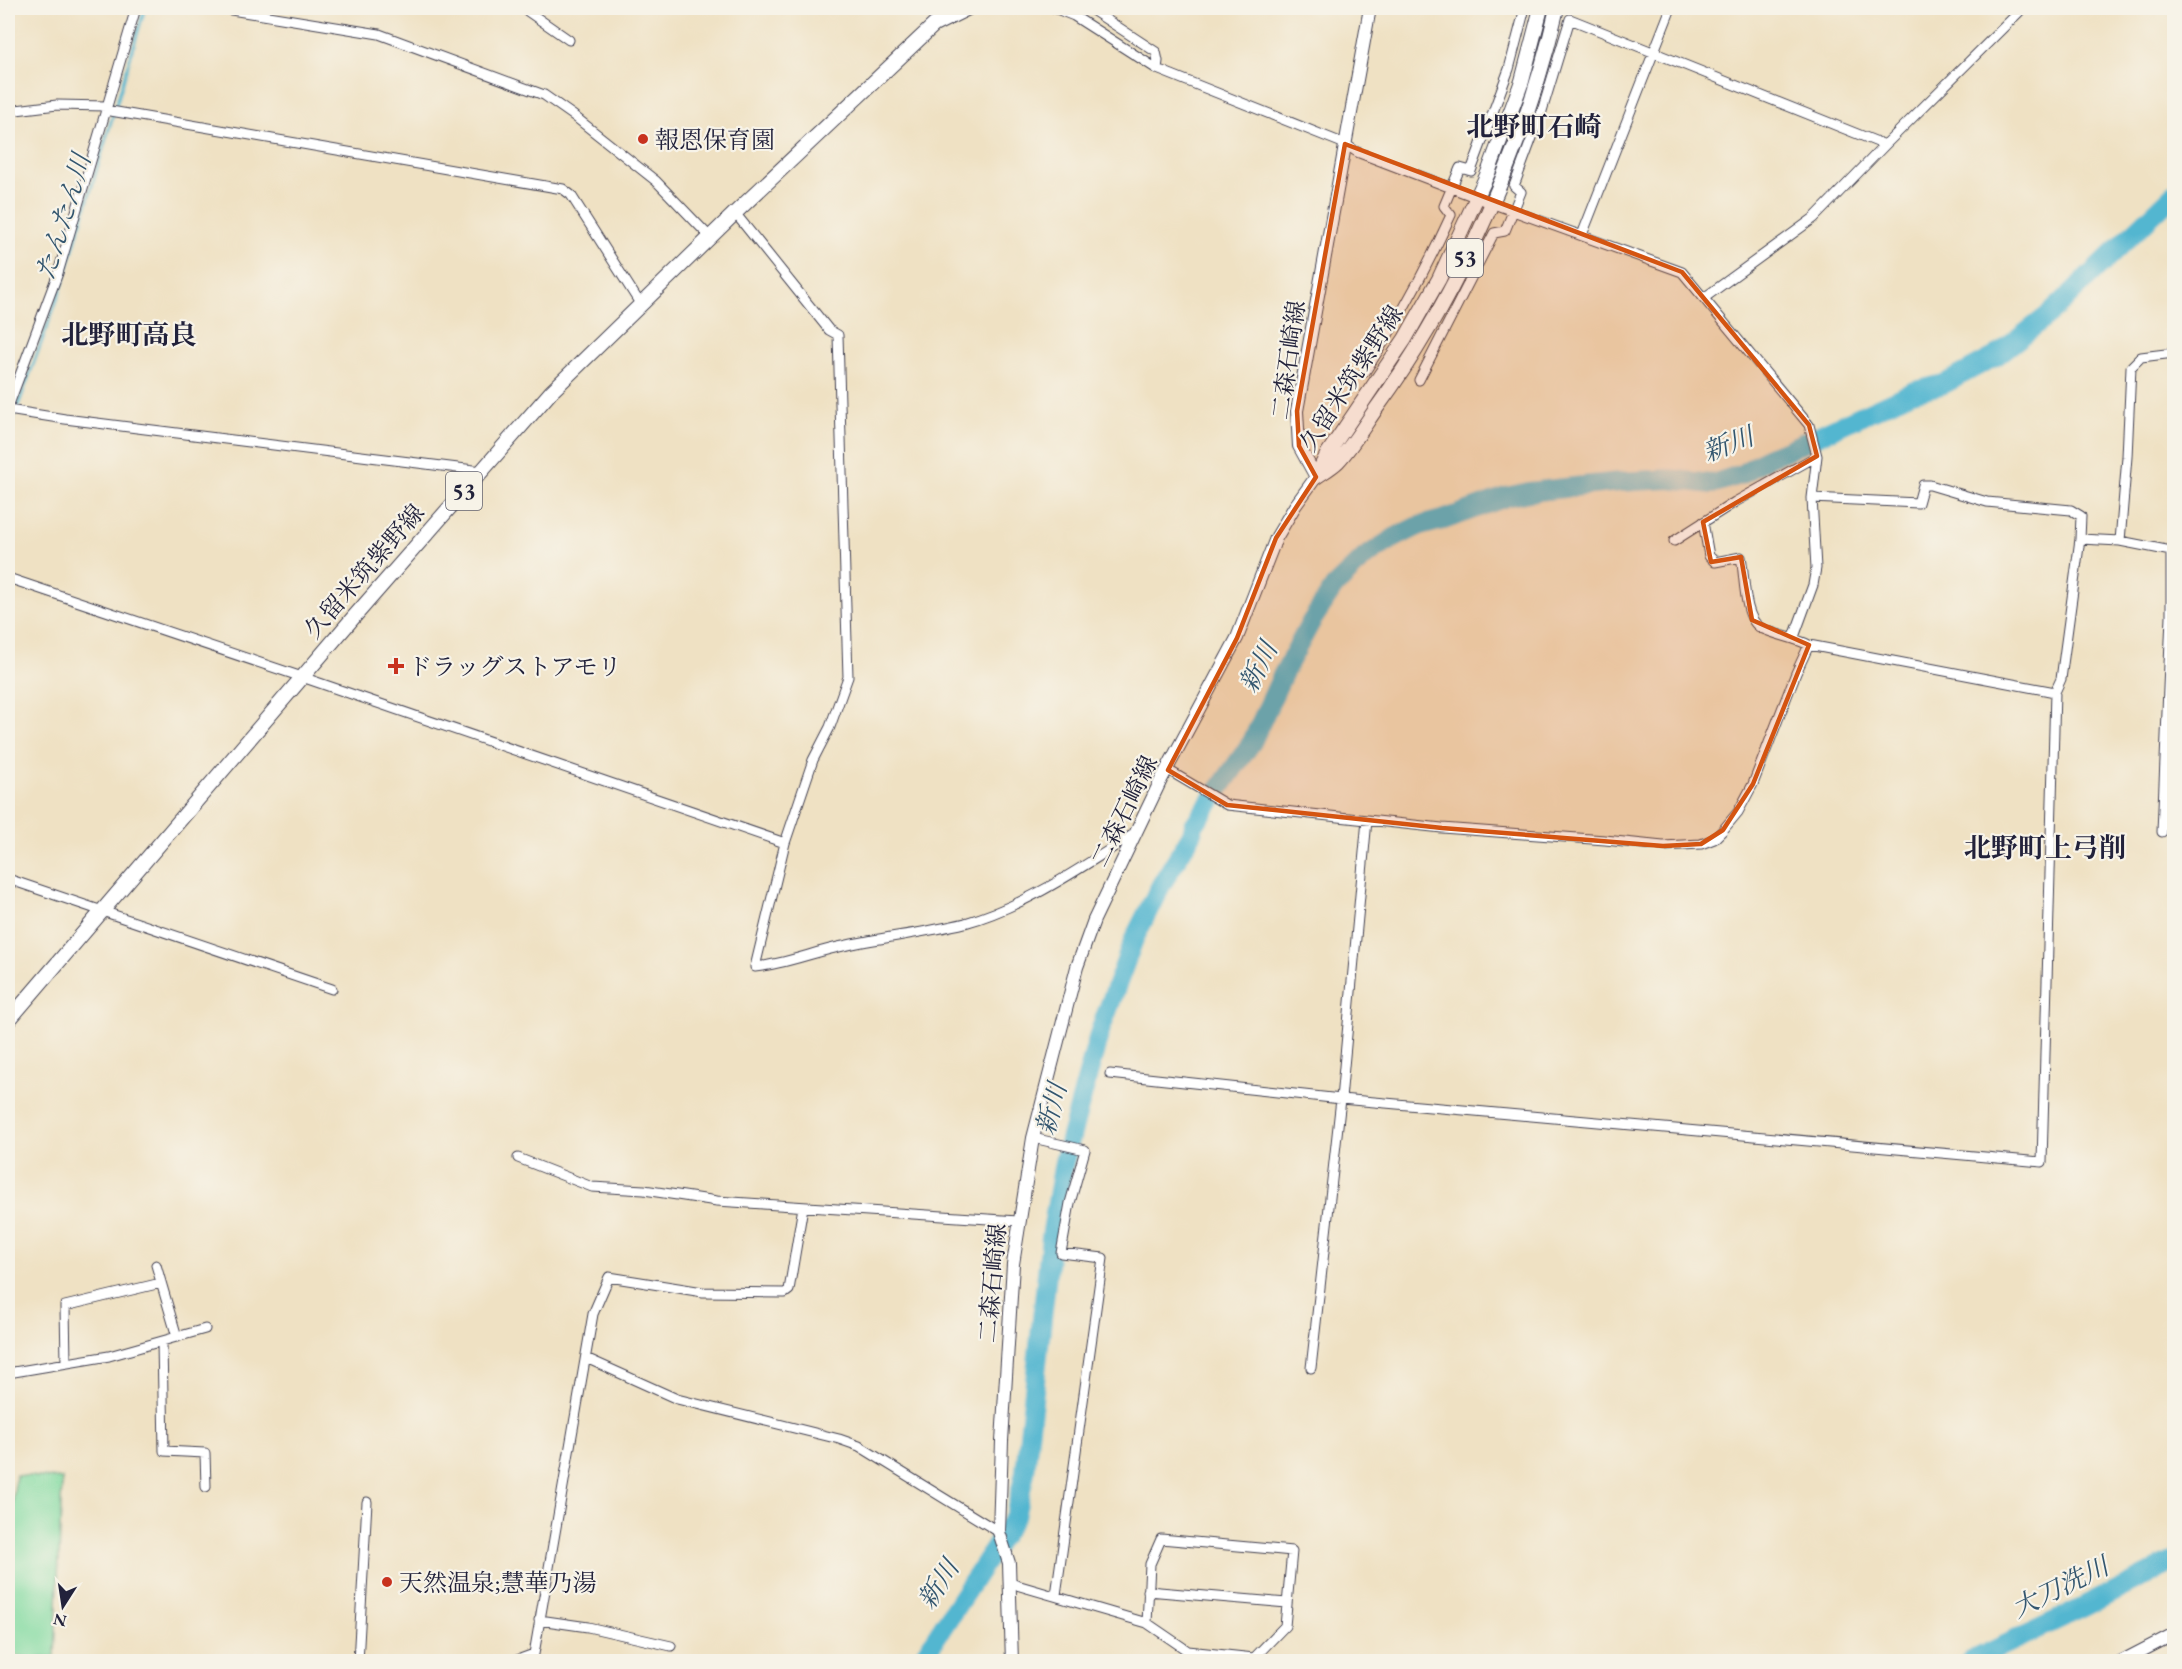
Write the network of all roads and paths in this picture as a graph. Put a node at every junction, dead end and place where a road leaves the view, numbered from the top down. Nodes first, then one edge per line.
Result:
1 (136, 8) edge
2 (219, 8) edge
3 (523, 8) edge
4 (968, 8) edge
5 (1054, 8) edge
6 (1089, 8) edge
7 (1370, 8) edge
8 (1525, 8) edge
9 (1541, 8) edge
10 (1557, 8) edge
11 (1671, 8) edge
12 (2021, 8) edge
13 (568, 40) dead end
14 (1653, 53) junction
15 (1156, 69) junction
16 (106, 108) junction
17 (8, 111) edge
18 (1345, 144) junction
19 (1885, 145) junction
20 (1452, 188) junction
21 (1477, 197) junction
22 (1491, 204) junction
23 (1513, 211) junction
24 (735, 213) junction
25 (1582, 235) junction
26 (710, 237) junction
27 (1704, 298) junction
28 (641, 304) junction
29 (2175, 353) edge
30 (1365, 372) dead end
31 (1419, 380) dead end
32 (11, 410) edge
33 (1817, 456) junction
34 (482, 471) junction
35 (1316, 477) junction
36 (1812, 498) junction
37 (1703, 522) junction
38 (2080, 539) junction
39 (1674, 541) dead end
40 (2120, 541) junction
41 (8, 578) edge
42 (2173, 615) edge
43 (1794, 637) junction
44 (1809, 645) junction
45 (302, 676) junction
46 (2055, 692) junction
47 (1168, 770) junction
48 (1367, 820) junction
49 (1137, 832) junction
50 (2162, 832) dead end
51 (785, 843) junction
52 (8, 879) edge
53 (102, 912) junction
54 (332, 989) dead end
55 (8, 1022) edge
56 (1110, 1074) dead end
57 (1341, 1099) junction
58 (1033, 1138) junction
59 (518, 1158) dead end
60 (803, 1207) junction
61 (1018, 1221) junction
62 (156, 1265) dead end
63 (161, 1283) junction
64 (206, 1329) dead end
65 (177, 1337) junction
66 (162, 1342) junction
67 (586, 1358) junction
68 (66, 1363) junction
69 (1311, 1368) dead end
70 (8, 1372) edge
71 (206, 1487) dead end
72 (367, 1502) dead end
73 (999, 1532) junction
74 (1010, 1583) junction
75 (1148, 1591) junction
76 (1056, 1595) junction
77 (1287, 1603) junction
78 (539, 1620) junction
79 (1147, 1623) junction
80 (2175, 1634) edge
81 (671, 1646) dead end
82 (358, 1662) edge
83 (512, 1662) edge
84 (1012, 1662) edge
85 (2120, 1662) edge

1 - 16 street
2 - 26 street
3 - 13 street
4 - 24 main road, 久留米筑紫野線 / 53
5 - 15 street
6 - 15 street
7 - 18 main road, 二森石崎線
8 - 20 street
9 - 21 main road, 久留米筑紫野線 / 53
10 - 22 main road, 久留米筑紫野線 / 53
11 - 14 street
12 - 19 street
14 - 19 street
14 - 23 street
14 - 25 street
15 - 18 street
16 - 17 street
16 - 28 street
16 - 32 street
18 - 20 street
18 - 35 main road, 二森石崎線
19 - 27 street
20 - 21 street
20 - 30 street
21 - 22 street
21 - 35 main road, 久留米筑紫野線 / 53
22 - 23 street
22 - 35 main road, 久留米筑紫野線 / 53
23 - 25 street
23 - 31 street
24 - 26 main road, 久留米筑紫野線 / 53
24 - 51 street
25 - 27 street
26 - 28 main road, 久留米筑紫野線 / 53
27 - 33 street
28 - 34 main road, 久留米筑紫野線 / 53
29 - 40 street
32 - 34 street
33 - 36 street
33 - 37 street
34 - 45 main road, 久留米筑紫野線 / 53
35 - 47 main road, 二森石崎線
36 - 38 street
36 - 43 street
37 - 39 street
37 - 43 street
38 - 40 street
38 - 46 street
40 - 42 street
41 - 45 street
42 - 50 street
43 - 44 street
44 - 46 street
44 - 48 street
45 - 51 street
45 - 53 main road, 久留米筑紫野線 / 53
46 - 57 street
47 - 48 street
47 - 49 main road, 二森石崎線
48 - 57 street
49 - 51 street
49 - 58 main road, 二森石崎線
52 - 53 street
53 - 54 street
53 - 55 main road, 久留米筑紫野線 / 53
56 - 57 street
57 - 69 street
58 - 61 main road, 二森石崎線
58 - 76 street
59 - 60 street
60 - 61 street
60 - 67 street
61 - 73 main road, 二森石崎線
62 - 63 street
63 - 65 street
63 - 68 street
64 - 65 street
65 - 66 street
66 - 68 street
66 - 71 street
67 - 73 street
67 - 78 street
68 - 70 street
72 - 82 street
73 - 74 main road, 二森石崎線
74 - 76 street
74 - 84 main road, 二森石崎線
75 - 77 street
75 - 77 street
75 - 79 street
76 - 79 street
77 - 79 street
78 - 81 street
78 - 83 street
80 - 85 main road

